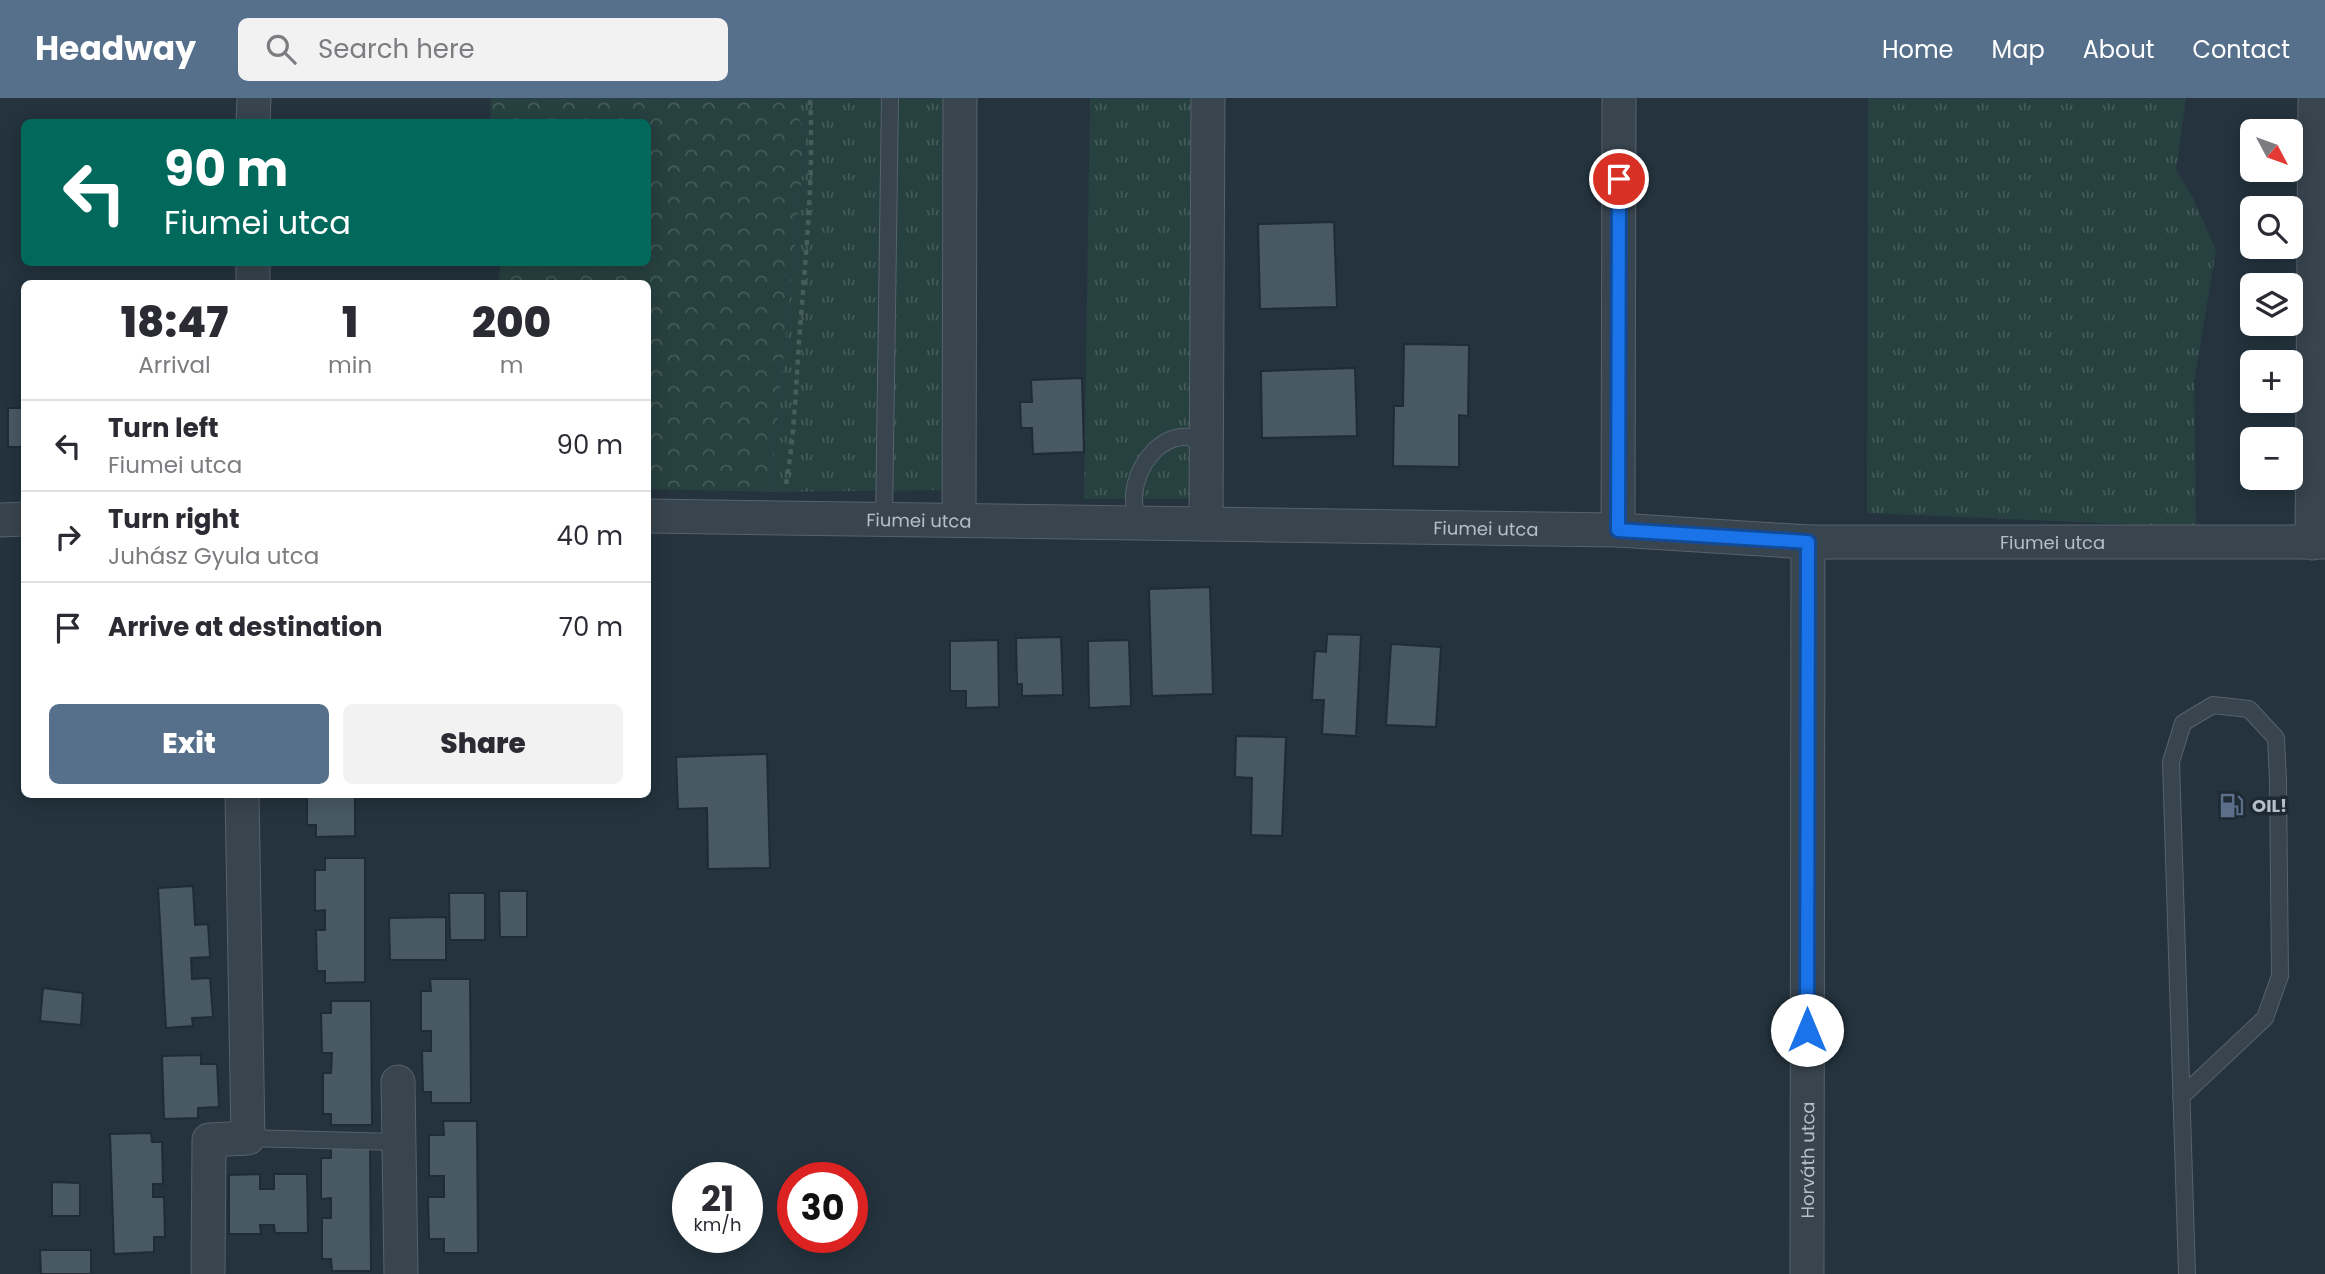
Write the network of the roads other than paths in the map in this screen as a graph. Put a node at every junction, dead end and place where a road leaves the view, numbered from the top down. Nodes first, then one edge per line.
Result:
1 (254, 98) edge
2 (890, 98) edge
3 (960, 98) edge
4 (1208, 98) edge
5 (1619, 98) edge
6 (2315, 98) edge
7 (253, 119) edge
8 (1206, 453) junction
9 (651, 516) edge
10 (21, 519) edge
11 (0, 520) edge
12 (884, 520) junction
13 (959, 520) junction
14 (1135, 523) junction
15 (1206, 524) junction
16 (1618, 530) junction
17 (1808, 542) junction
18 (2319, 542) edge
19 (242, 798) edge
20 (398, 1082) dead end
21 (2181, 1097) junction
22 (248, 1138) junction
23 (398, 1142) junction
24 (208, 1274) edge
25 (401, 1274) edge
26 (1807, 1274) edge
27 (2187, 1274) edge

1 - 7 street
2 - 12 lane
3 - 13 street
4 - 8 street
5 - 16 street
6 - 18 street
8 - 14 lane
8 - 15 street
9 - 12 street, Fiumei utca
10 - 11 street
12 - 13 street, Fiumei utca
13 - 14 street, Fiumei utca
14 - 15 street, Fiumei utca
15 - 16 street, Fiumei utca
16 - 17 street, Fiumei utca
17 - 18 street, Fiumei utca
17 - 26 street, Horváth utca
19 - 22 street
20 - 23 street
21 - 21 lane
21 - 27 lane
22 - 23 lane
22 - 24 street
23 - 25 street

